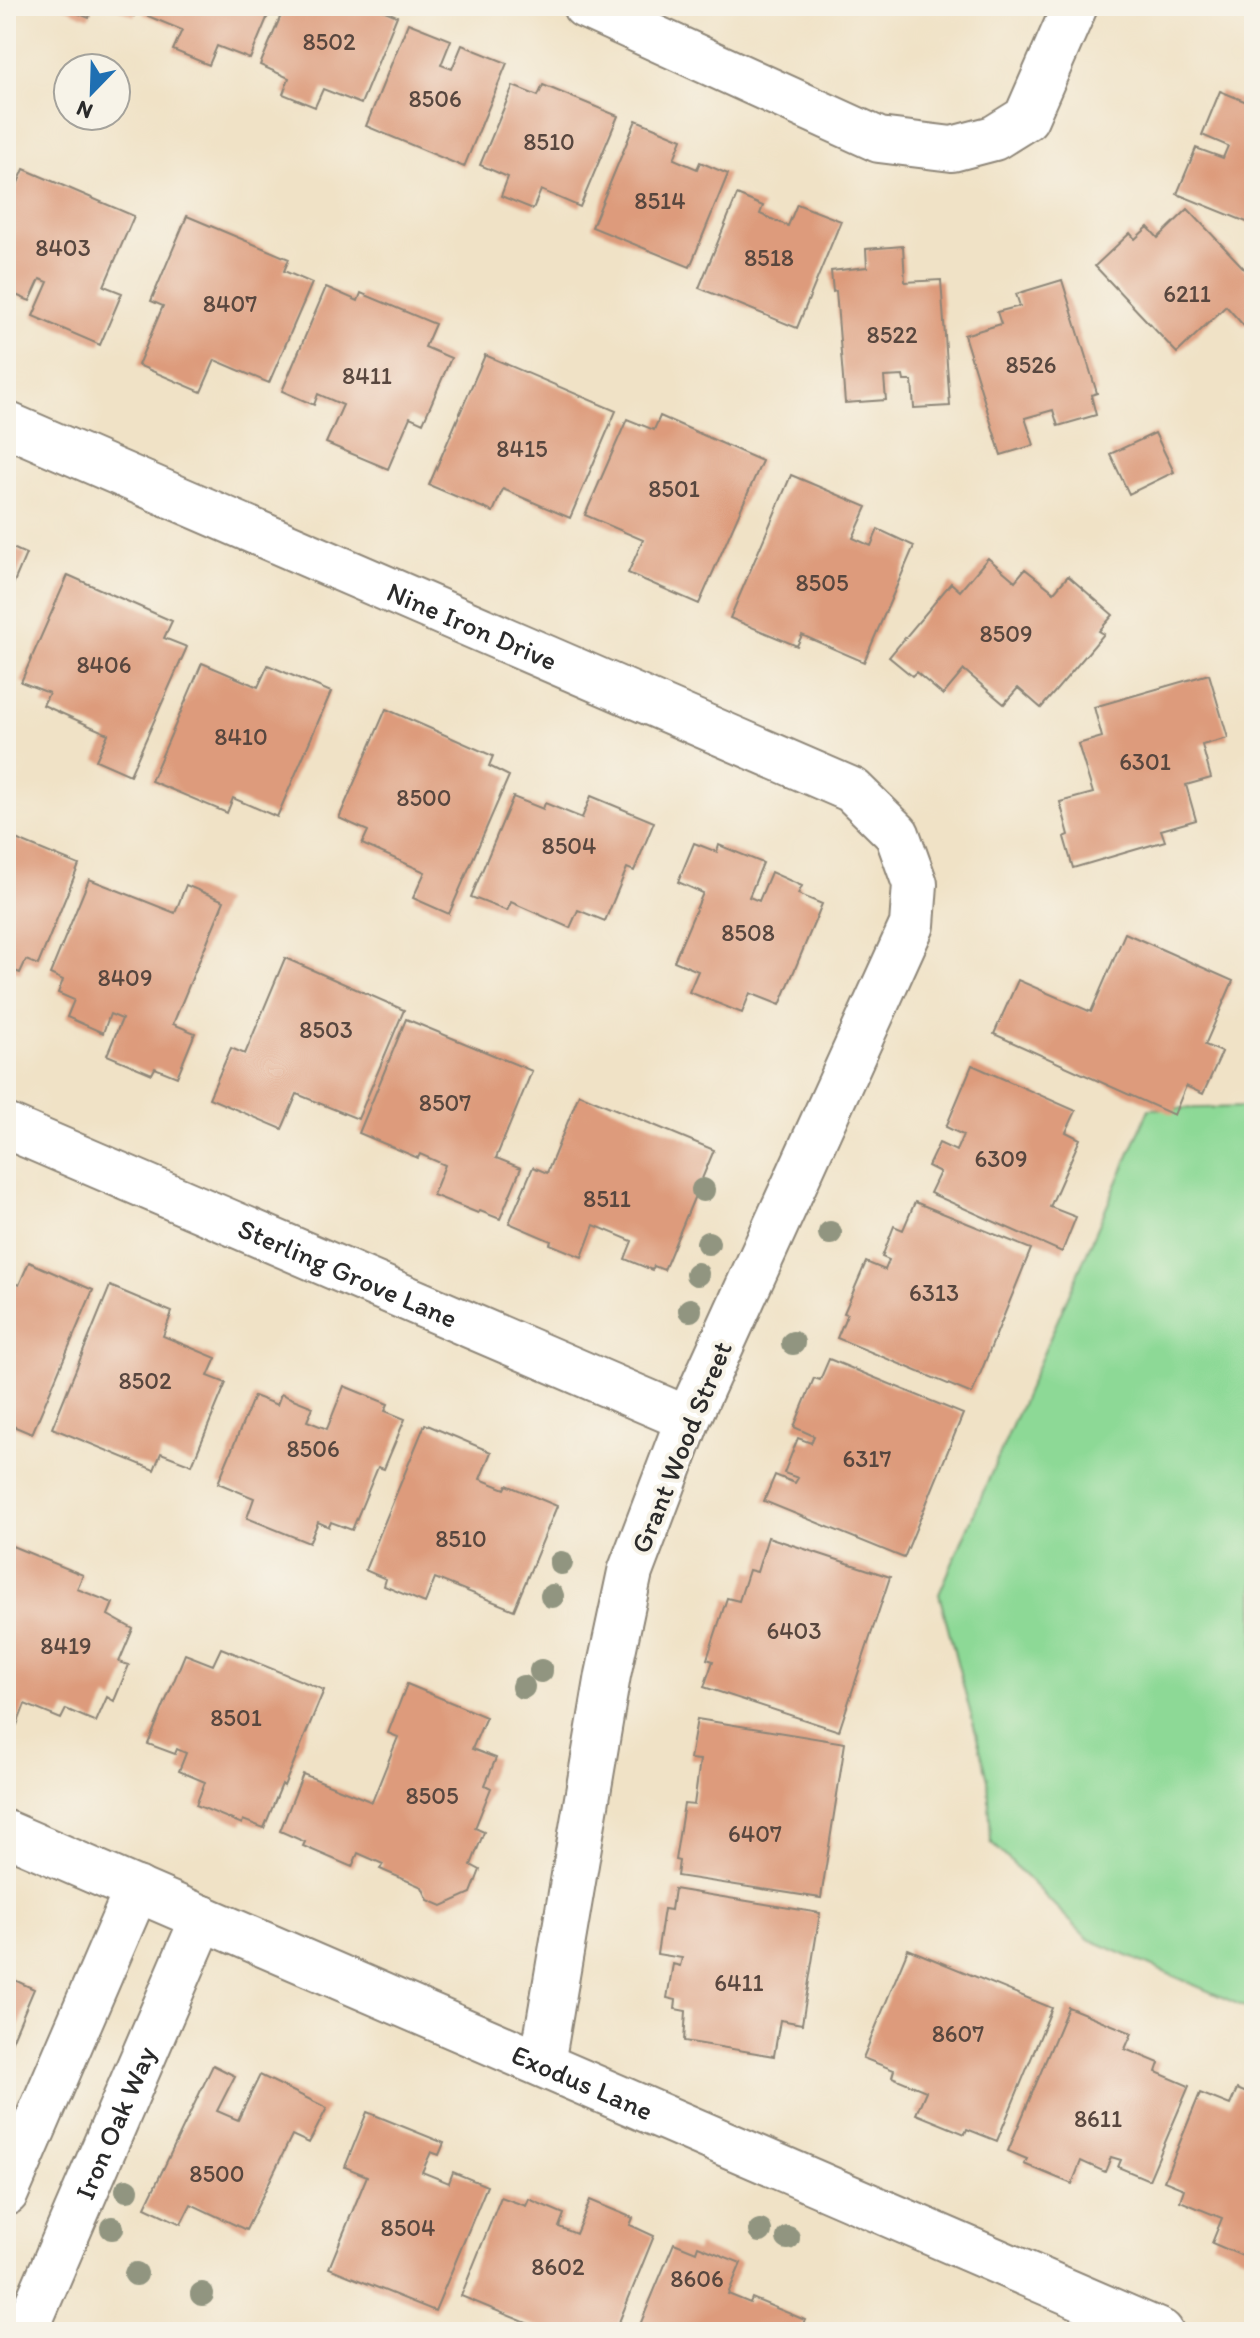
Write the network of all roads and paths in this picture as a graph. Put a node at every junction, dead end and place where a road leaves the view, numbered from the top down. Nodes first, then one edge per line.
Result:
1 (585, 6) edge
2 (1075, 6) edge
3 (6, 424) edge
4 (907, 862) joint
5 (6, 1126) edge
6 (688, 1419) junction
7 (6, 1833) edge
8 (137, 1889) junction
9 (203, 1918) junction
10 (542, 2064) junction
11 (6, 2193) edge
12 (25, 2327) edge
13 (1161, 2332) edge

1 - 2 street
3 - 4 street, Nine Iron Drive
4 - 6 street, Grant Wood Street
5 - 6 street, Sterling Grove Lane
6 - 10 street, Grant Wood Street
7 - 8 street, Exodus Lane
8 - 9 street, Exodus Lane
8 - 11 street
9 - 10 street, Exodus Lane
9 - 12 street, Iron Oak Way
10 - 13 street, Exodus Lane

